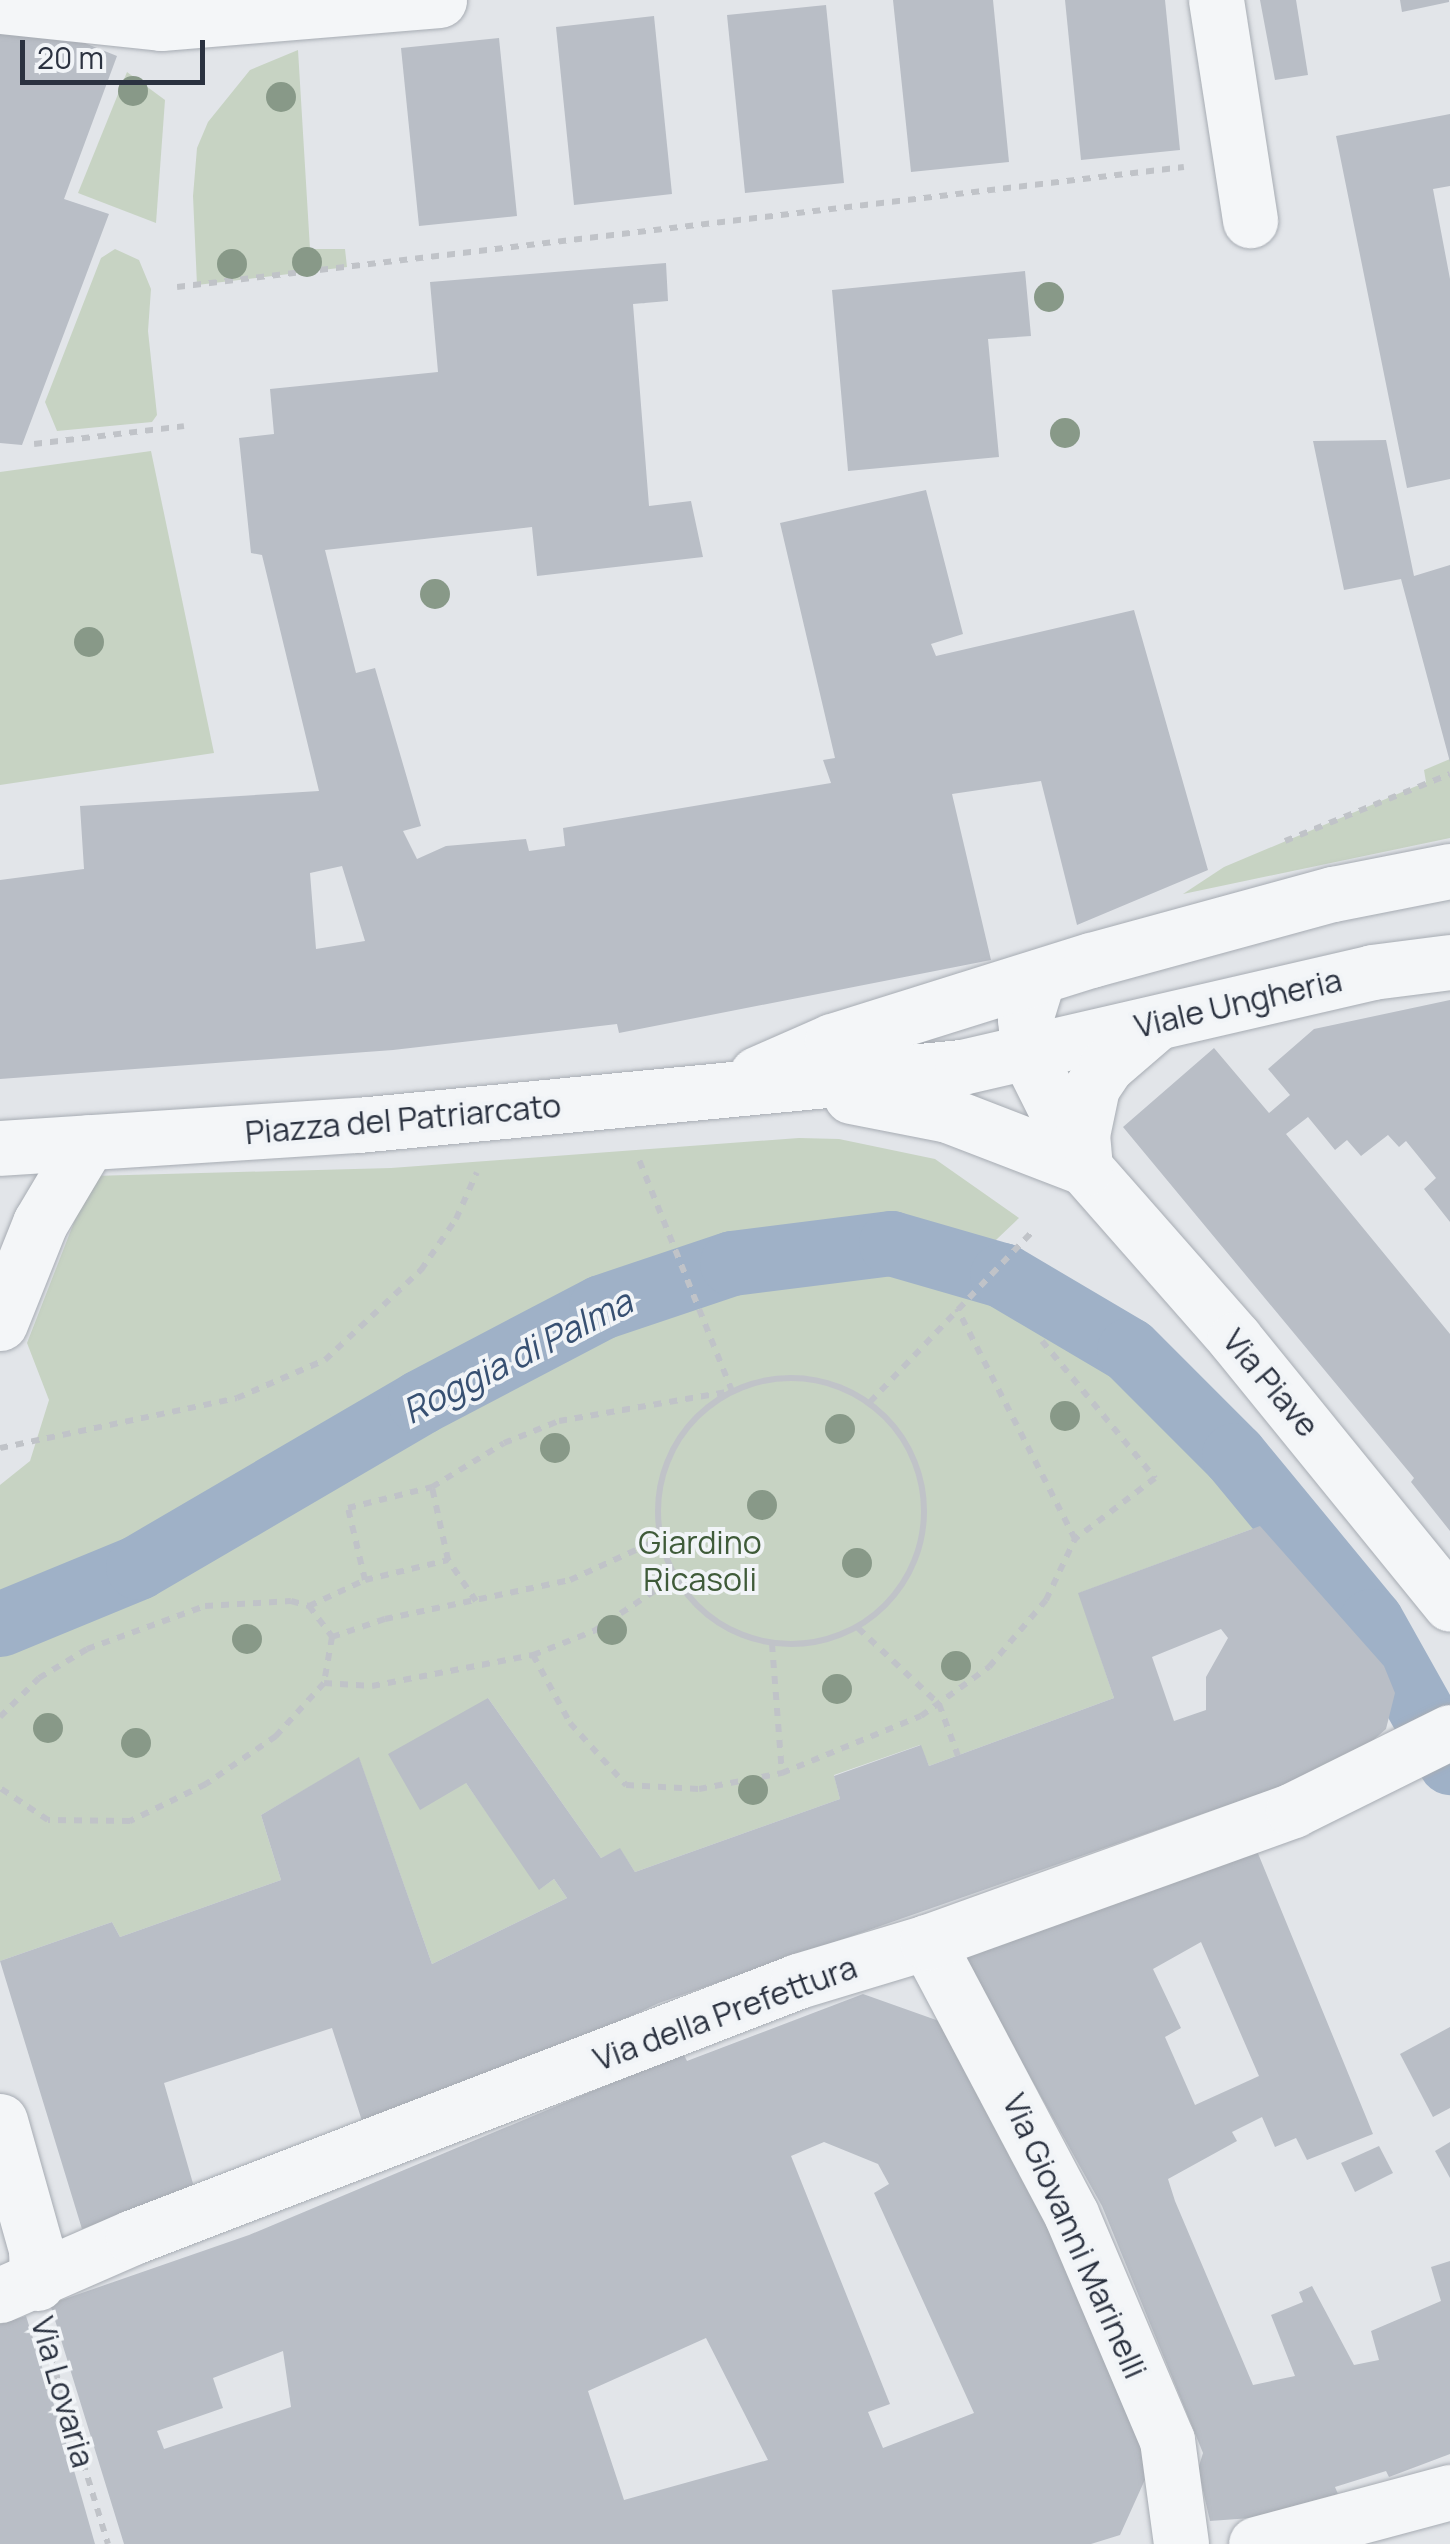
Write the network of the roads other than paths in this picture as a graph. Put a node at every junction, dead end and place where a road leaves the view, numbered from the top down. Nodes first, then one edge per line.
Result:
1 (439, 0) edge
2 (1216, 0) edge
3 (0, 6) edge
4 (1250, 220) dead end
5 (1450, 870) edge
6 (1450, 962) edge
7 (1038, 977) junction
8 (1159, 1022) junction
9 (832, 1041) junction
10 (1029, 1056) junction
11 (962, 1067) junction
12 (789, 1086) junction
13 (718, 1092) junction
14 (88, 1142) junction
15 (0, 1148) edge
16 (1085, 1168) junction
17 (6, 1280) edge
18 (1450, 1604) edge
19 (1450, 1732) edge
20 (928, 1942) junction
21 (0, 2121) edge
22 (19, 2289) edge
23 (1450, 2492) edge
24 (1180, 2544) edge
25 (1256, 2544) edge

1 - 3 street
2 - 4 street
5 - 7 street
6 - 8 street, Viale Ungheria
7 - 9 street, Piazza del Patriarcato
7 - 10 street
8 - 10 street, Viale Ungheria
8 - 16 street
9 - 11 street
9 - 13 street, Piazza del Patriarcato
10 - 11 street, Piazza del Patriarcato
10 - 16 street
11 - 12 street, Piazza del Patriarcato
11 - 16 street
12 - 13 street, Piazza del Patriarcato
12 - 16 street
13 - 14 street, Piazza del Patriarcato
14 - 15 street, Piazza del Patriarcato
14 - 17 street
16 - 18 street, Via Piave
19 - 20 street, Via della Prefettura
20 - 22 street, Via della Prefettura
20 - 24 street, Via Giovanni Marinelli
21 - 22 street, Via Lovaria
23 - 25 street

